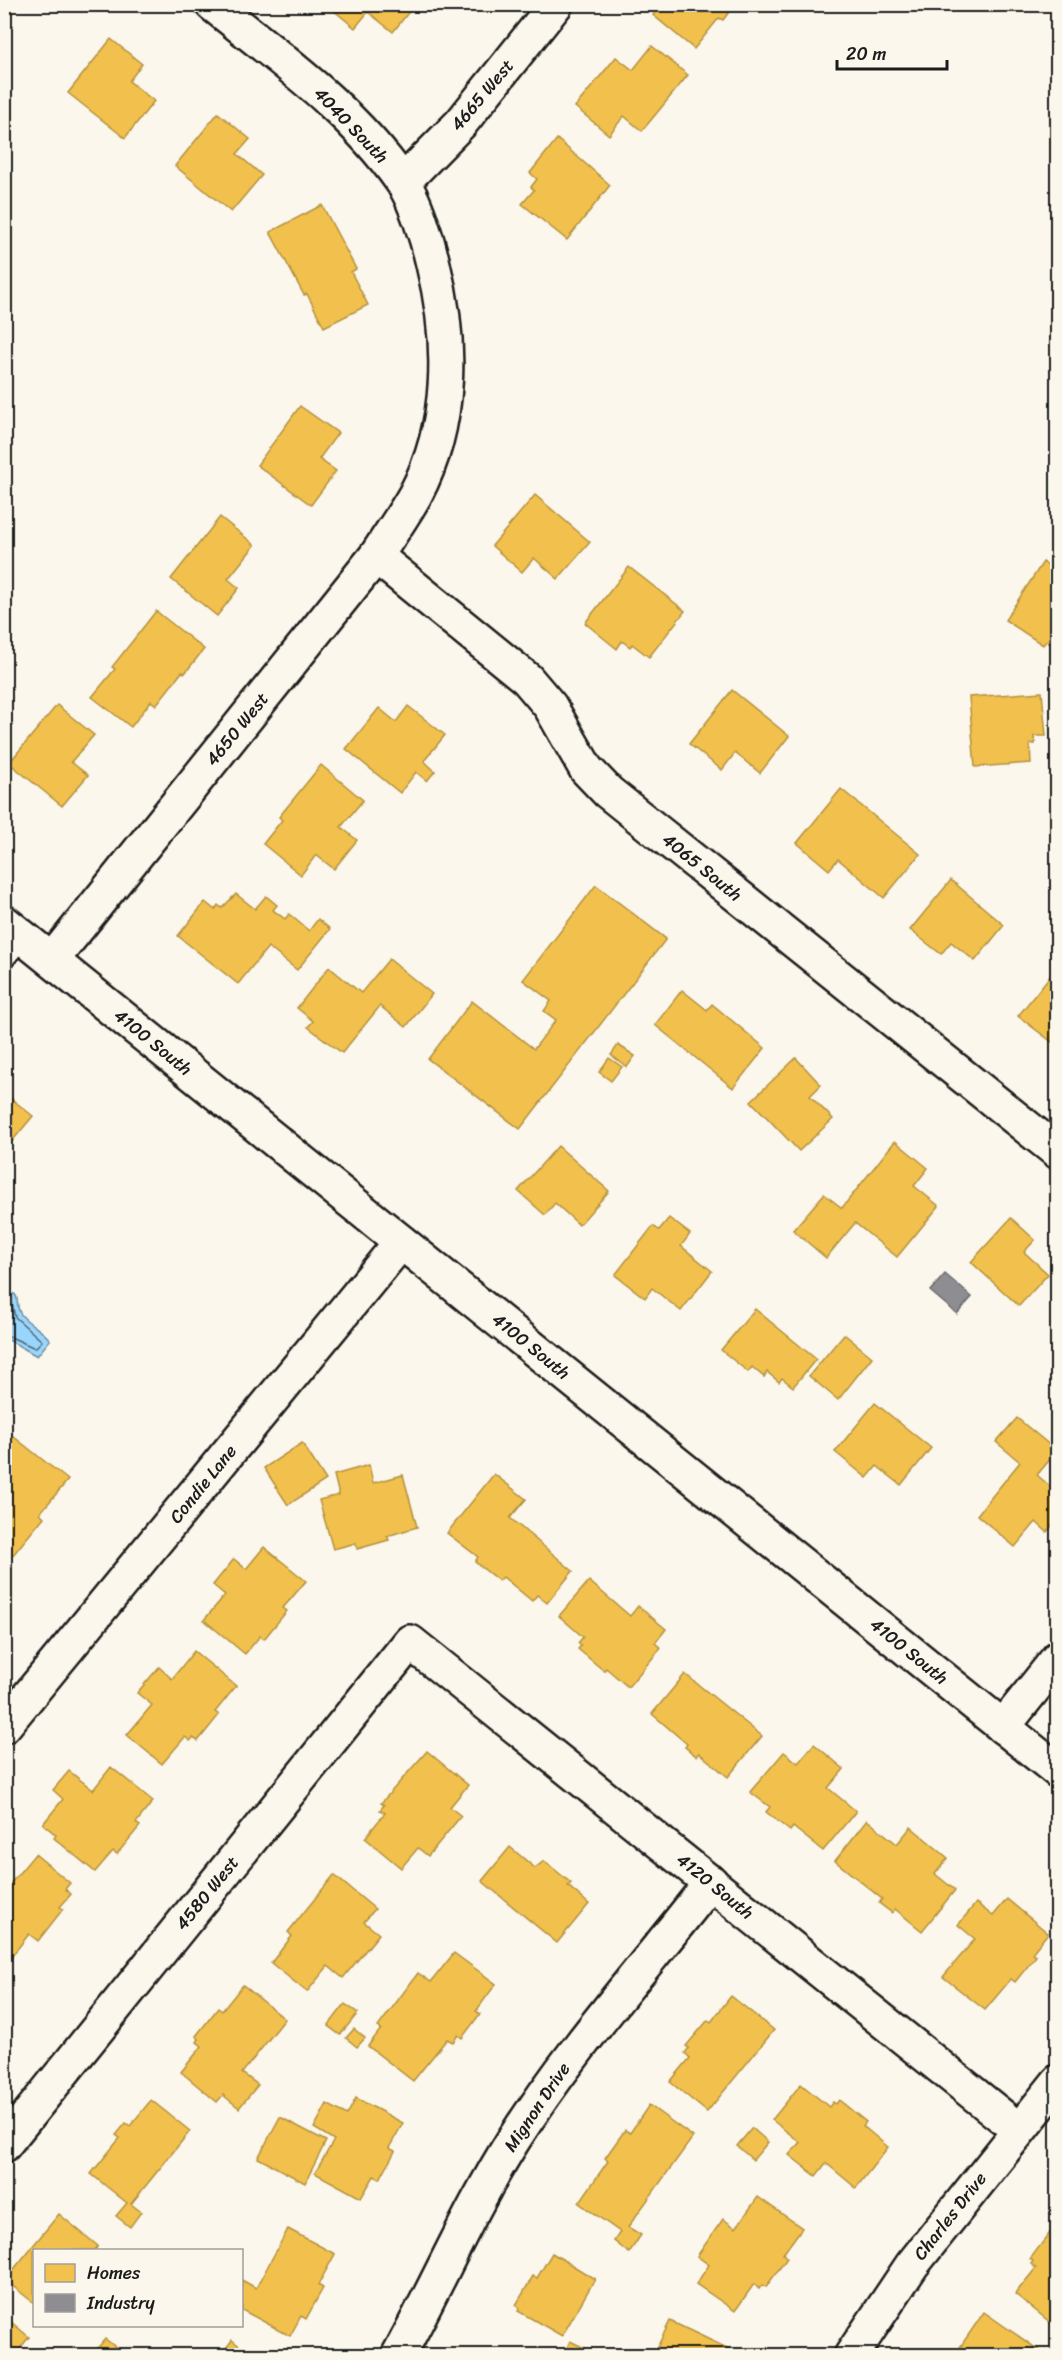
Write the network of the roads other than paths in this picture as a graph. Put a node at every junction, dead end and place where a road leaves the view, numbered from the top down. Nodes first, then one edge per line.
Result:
1 (212, 4) edge
2 (556, 4) edge
3 (403, 182) junction
4 (415, 494) joint
5 (376, 556) junction
6 (11, 940) edge
7 (52, 960) junction
8 (1058, 1152) edge
9 (401, 1242) junction
10 (410, 1642) joint
11 (1058, 1658) edge
12 (4, 1726) edge
13 (1003, 1727) junction
14 (1058, 1771) edge
15 (711, 1882) junction
16 (1058, 2082) edge
17 (1019, 2130) junction
18 (4, 2145) edge
19 (398, 2355) edge
20 (851, 2355) edge

1 - 3 street, 4040 South
2 - 3 street, 4665 West
3 - 4 street, 4040 South
4 - 5 street, 4650 West
5 - 7 street, 4650 West
5 - 8 street, 4065 South
6 - 7 street, 4100 South
7 - 9 street, 4100 South
9 - 12 street, Condie Lane
9 - 13 street, 4100 South
10 - 15 street, 4120 South
10 - 18 street, 4580 West
11 - 13 street
13 - 14 street, 4100 South
15 - 17 street, 4120 South
15 - 19 street, Mignon Drive
16 - 17 street, Charles Drive
17 - 20 street, Charles Drive

